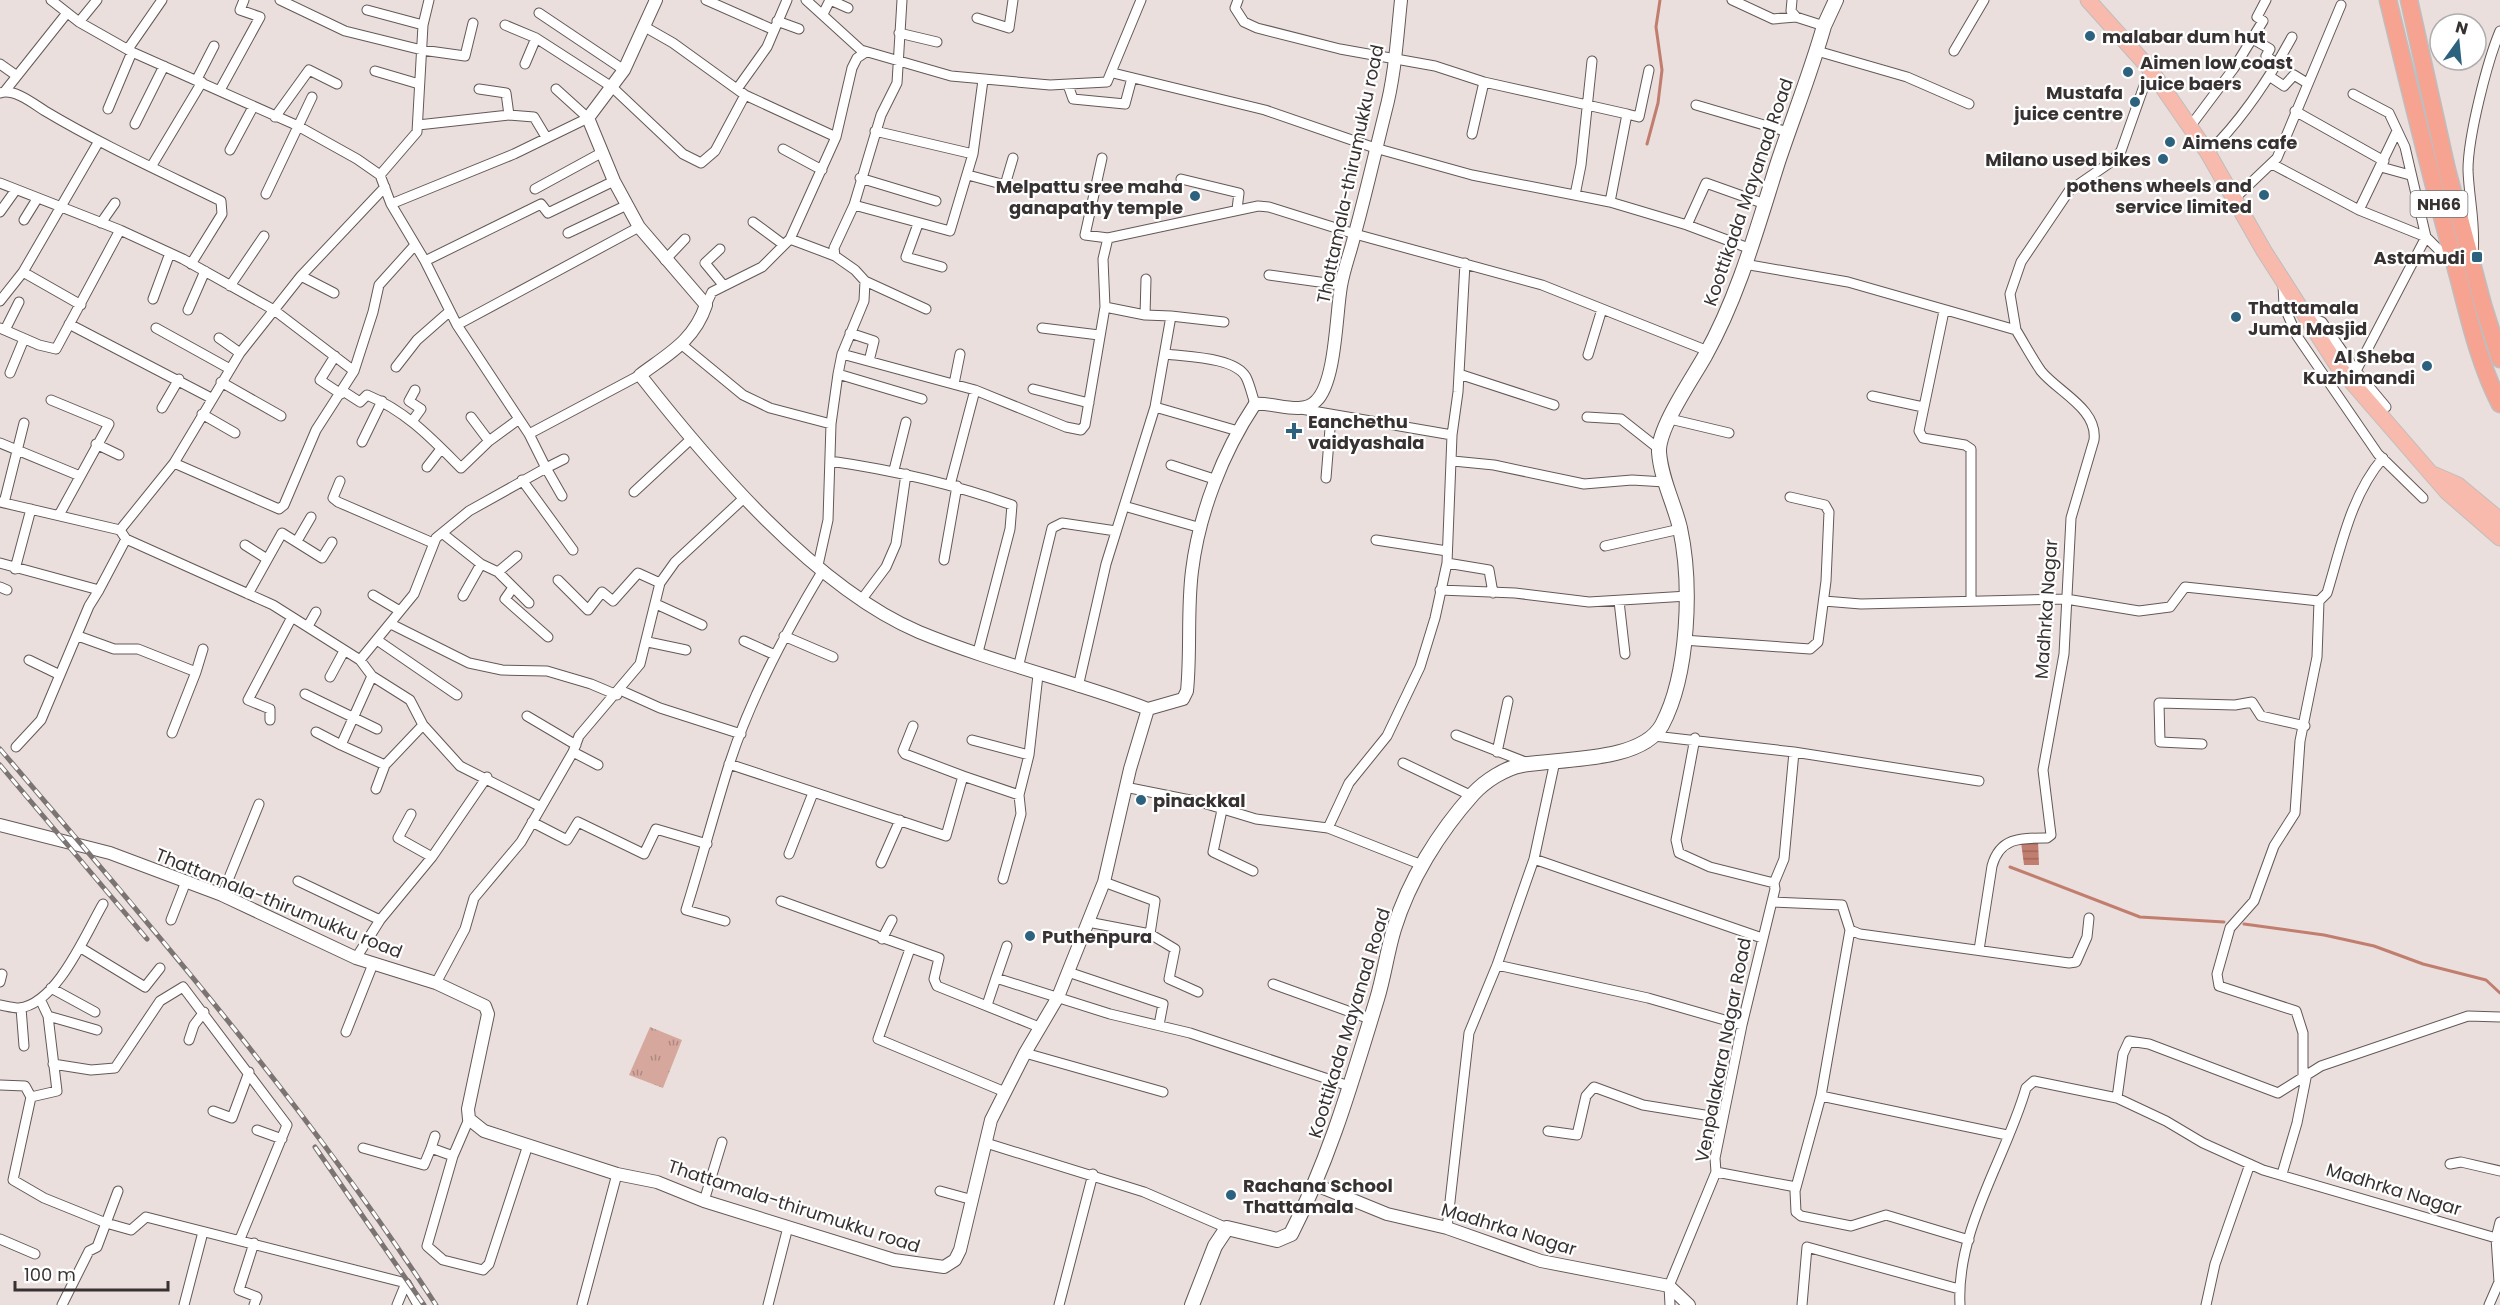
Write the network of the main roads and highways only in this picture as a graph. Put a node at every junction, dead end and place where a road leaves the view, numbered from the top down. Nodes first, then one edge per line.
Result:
1 (1836, 0) edge
2 (2388, 0) edge
3 (2409, 0) edge
4 (2091, 1) edge
5 (2464, 266) junction
6 (2500, 359) edge
7 (2500, 404) edge
8 (2435, 475) junction
9 (2500, 520) edge
10 (2500, 538) edge
11 (1192, 1305) edge

1 - 11 main road, Koottikada Mayanad Road
2 - 5 highway, NH66
3 - 5 highway, NH66
4 - 8 main road
5 - 6 highway, NH66
5 - 7 highway, NH66
8 - 9 main road
8 - 10 main road

